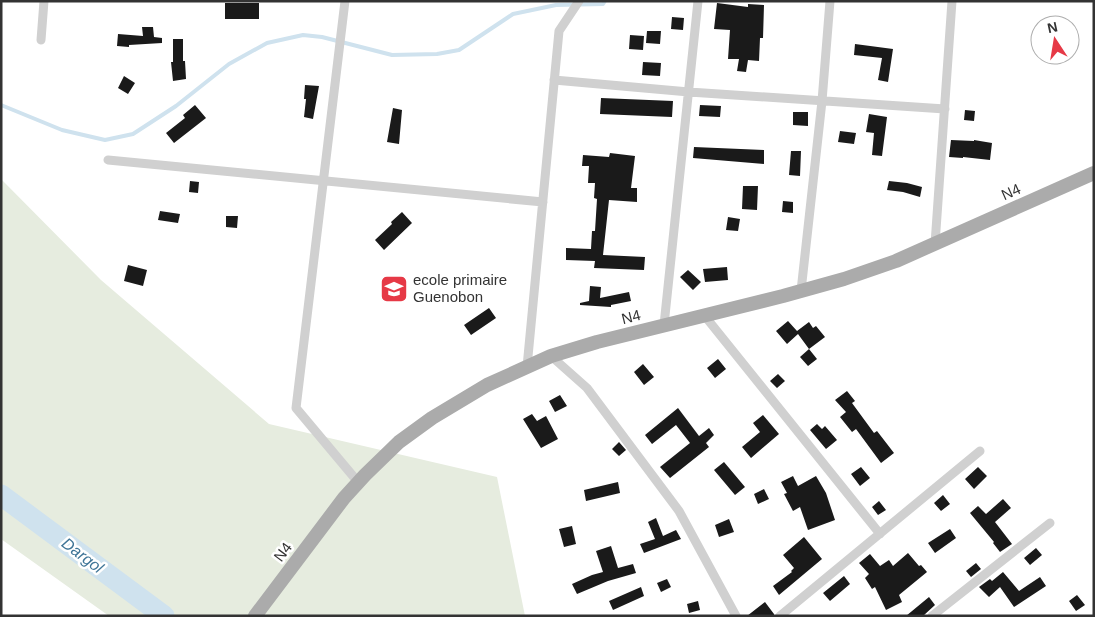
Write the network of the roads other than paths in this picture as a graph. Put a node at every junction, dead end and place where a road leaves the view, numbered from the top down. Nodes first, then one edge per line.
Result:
1 (44, 1) edge
2 (346, 1) edge
3 (579, 1) edge
4 (698, 1) edge
5 (830, 1) edge
6 (952, 1) edge
7 (41, 40) dead end
8 (554, 80) junction
9 (689, 92) junction
10 (822, 101) junction
11 (945, 108) junction
12 (108, 160) dead end
13 (1094, 173) edge
14 (324, 182) junction
15 (543, 202) junction
16 (935, 244) junction
17 (801, 291) junction
18 (704, 315) junction
19 (664, 326) junction
20 (551, 356) junction
21 (527, 367) junction
22 (980, 451) dead end
23 (358, 482) junction
24 (1050, 523) dead end
25 (880, 534) junction
26 (943, 607) junction
27 (258, 611) edge
28 (736, 616) edge
29 (780, 616) edge
30 (932, 616) edge
31 (948, 616) edge

1 - 7 street
2 - 14 street
3 - 8 street
4 - 9 street
5 - 10 street
6 - 11 street
8 - 9 street
8 - 15 street
9 - 10 street
9 - 19 street
10 - 11 street
10 - 17 street
11 - 16 street
12 - 14 street
13 - 16 main road, N4
14 - 15 street
14 - 23 street
15 - 21 street
16 - 17 main road, N4
17 - 18 main road, N4
18 - 19 main road, N4
18 - 25 street
19 - 20 main road, N4
20 - 21 main road, N4
20 - 28 street
21 - 23 main road, N4
22 - 25 street
23 - 27 main road, N4
24 - 26 street
25 - 29 street
26 - 30 street
26 - 31 street

